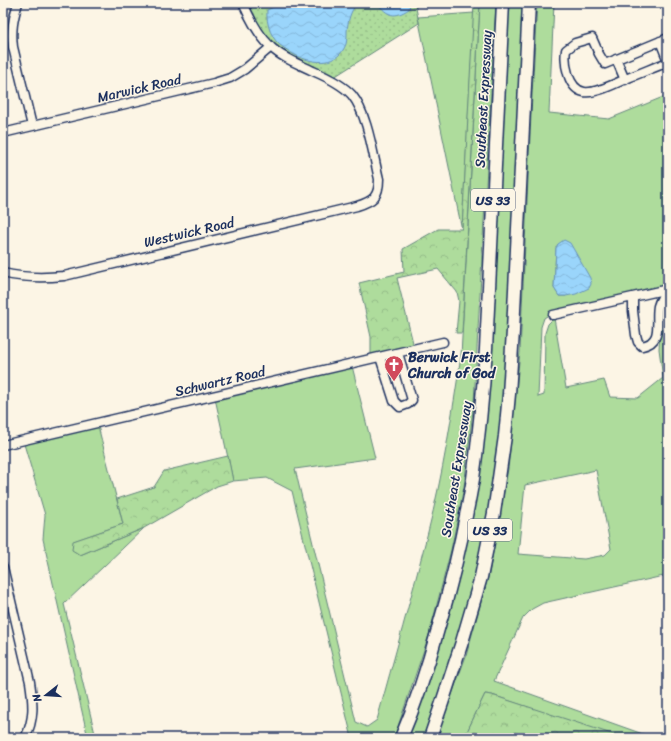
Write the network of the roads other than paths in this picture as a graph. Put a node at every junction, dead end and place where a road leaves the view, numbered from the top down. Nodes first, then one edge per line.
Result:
1 (18, 3) edge
2 (243, 3) edge
3 (503, 3) edge
4 (529, 3) edge
5 (668, 38) edge
6 (660, 41) junction
7 (271, 47) junction
8 (616, 59) junction
9 (668, 62) edge
10 (625, 80) junction
11 (32, 126) junction
12 (3, 133) edge
13 (3, 273) edge
14 (668, 289) edge
15 (633, 297) junction
16 (553, 315) dead end
17 (443, 342) dead end
18 (398, 353) junction
19 (380, 357) junction
20 (3, 445) edge
21 (3, 567) edge
22 (25, 738) edge
23 (401, 738) edge
24 (430, 738) edge

1 - 11 street
2 - 7 street
3 - 23 highway, Southeast Expressway / US 33
4 - 24 highway, US 33
5 - 6 street
6 - 8 street
6 - 9 street
7 - 11 street, Marwick Road
7 - 13 street, Westwick Road
8 - 10 street
8 - 10 street
9 - 10 street
11 - 12 street, Marwick Road
14 - 15 street
14 - 15 street
15 - 16 street
17 - 18 street, Schwartz Road
18 - 19 street, Schwartz Road
18 - 19 street
19 - 20 street, Schwartz Road
21 - 22 street

